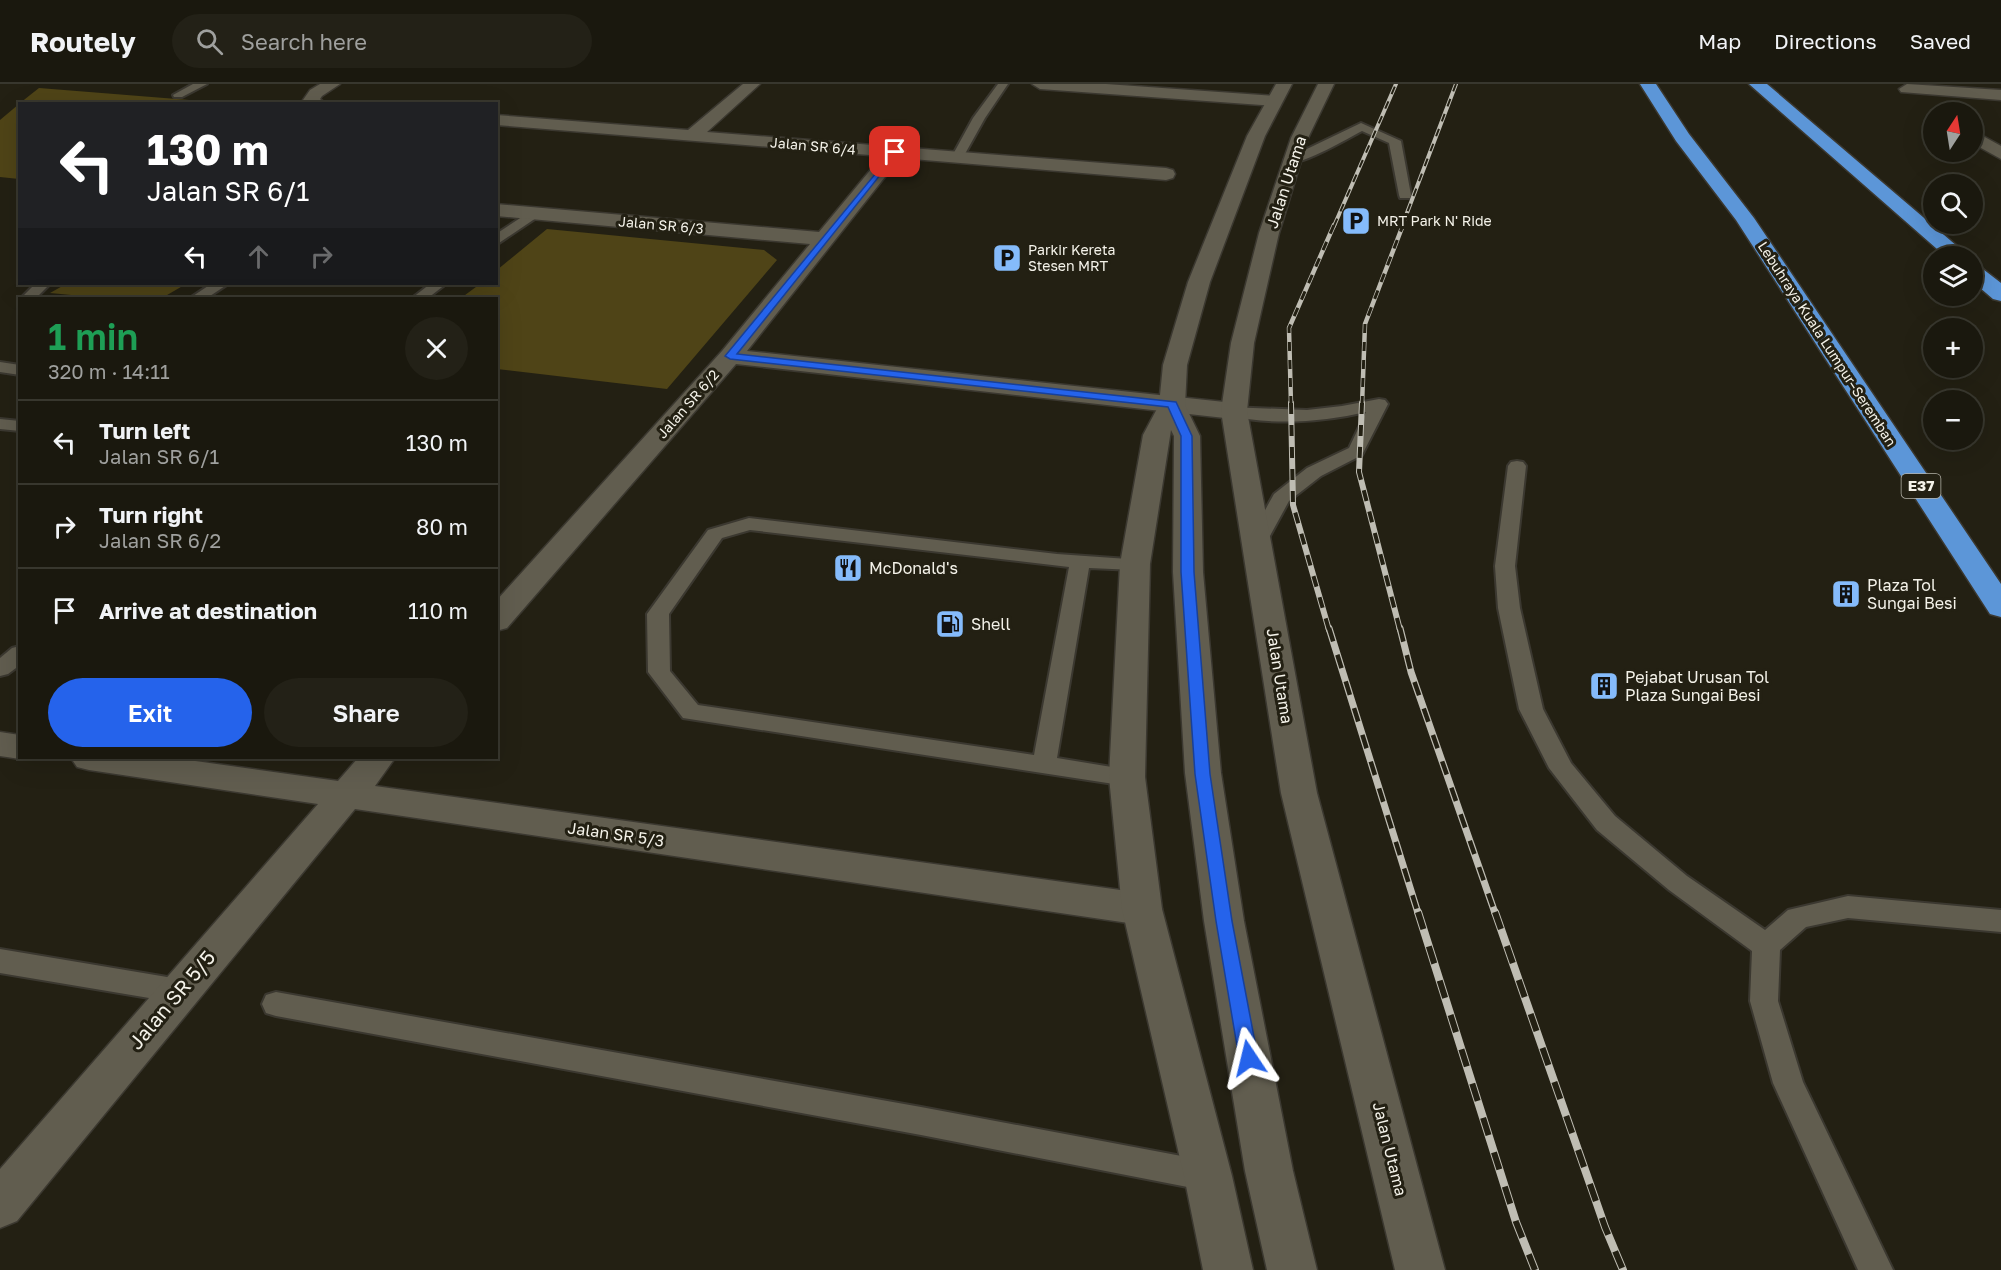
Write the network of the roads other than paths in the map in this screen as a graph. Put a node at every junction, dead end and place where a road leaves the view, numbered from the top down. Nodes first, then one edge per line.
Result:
1 (202, 84) edge
2 (332, 84) edge
3 (752, 84) edge
4 (1003, 84) edge
5 (1040, 84) edge
6 (1326, 84) edge
7 (1648, 84) edge
8 (1757, 84) edge
9 (1903, 87) edge
10 (1279, 93) edge
11 (178, 95) dead end
12 (2001, 95) edge
13 (317, 98) edge
14 (1925, 102) edge
15 (498, 120) edge
16 (517, 122) junction
17 (498, 134) edge
18 (692, 136) junction
19 (1983, 142) edge
20 (895, 152) junction
21 (2001, 154) edge
22 (957, 158) junction
23 (1290, 160) junction
24 (1166, 174) dead end
25 (1405, 195) dead end
26 (498, 210) edge
27 (534, 213) junction
28 (825, 239) junction
29 (498, 240) edge
30 (1945, 246) edge
31 (1983, 279) edge
32 (42, 285) edge
33 (219, 285) edge
34 (438, 285) edge
35 (2001, 294) edge
36 (29, 297) edge
37 (199, 297) edge
38 (420, 297) edge
39 (730, 356) junction
40 (0, 367) edge
41 (18, 370) edge
42 (1172, 405) junction
43 (1234, 411) junction
44 (0, 424) edge
45 (18, 426) edge
46 (1516, 466) dead end
47 (1258, 541) junction
48 (1080, 561) junction
49 (1134, 564) junction
50 (2001, 607) edge
51 (498, 619) edge
52 (18, 656) edge
53 (0, 669) edge
54 (0, 744) edge
55 (18, 747) edge
56 (96, 759) edge
57 (377, 759) edge
58 (1044, 764) junction
59 (1127, 777) junction
60 (345, 795) junction
61 (1142, 909) junction
62 (2001, 921) edge
63 (1766, 946) junction
64 (0, 961) edge
65 (179, 991) junction
66 (276, 1004) dead end
67 (1208, 1176) junction
68 (0, 1205) edge
69 (1228, 1270) edge
70 (1292, 1270) edge
71 (1420, 1270) edge
72 (1876, 1270) edge

1 - 11 lane
2 - 13 street
3 - 18 street
4 - 22 lane
5 - 10 street
6 - 23 street, Jalan Utama
7 - 50 highway, Lebuhraya Kuala Lumpur–Seremban / E37
8 - 30 highway
9 - 12 street
9 - 14 street
10 - 42 street
15 - 16 street, Jalan SR 6/4
16 - 17 street
16 - 18 street, Jalan SR 6/4
18 - 20 street, Jalan SR 6/4
19 - 21 street
20 - 22 street, Jalan SR 6/4
20 - 28 street, Jalan SR 6/2
22 - 24 street, Jalan SR 6/4
23 - 25 lane
23 - 43 street, Jalan Utama
26 - 27 street, Jalan SR 6/3
27 - 28 street, Jalan SR 6/3
27 - 29 lane
28 - 39 street, Jalan SR 6/2
31 - 35 highway
32 - 36 lane
33 - 37 lane
34 - 38 lane
39 - 42 street
39 - 51 street, Jalan SR 6/2
40 - 41 lane
42 - 43 street
42 - 49 street
42 - 70 street
43 - 47 street, Jalan Utama
43 - 47 lane
44 - 45 lane
46 - 63 lane
47 - 71 street, Jalan Utama
48 - 49 lane
48 - 58 lane
48 - 58 lane
49 - 59 street
52 - 53 lane
54 - 55 street
56 - 60 street, Jalan SR 5/3
57 - 60 street
58 - 59 lane
59 - 61 street
60 - 61 street, Jalan SR 5/3
60 - 65 street, Jalan SR 5/5
61 - 67 street
62 - 63 lane
63 - 72 lane
64 - 65 lane
65 - 68 street, Jalan SR 5/5
66 - 67 lane
67 - 69 street

